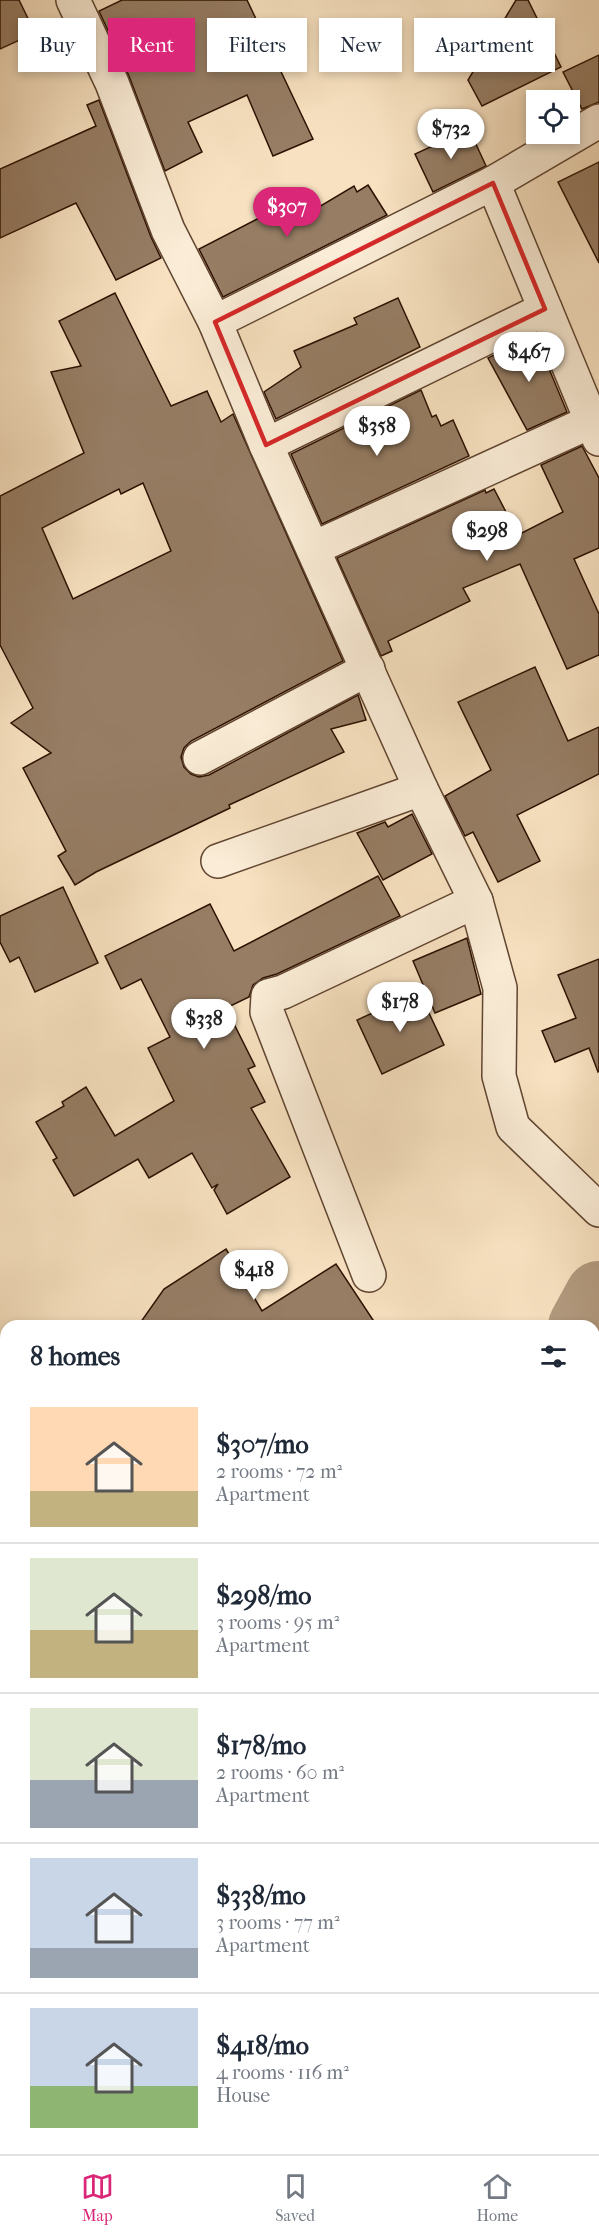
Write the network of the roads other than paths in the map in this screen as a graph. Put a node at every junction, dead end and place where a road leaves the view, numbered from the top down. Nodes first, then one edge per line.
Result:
1 (73, 0) edge
2 (599, 121) edge
3 (493, 183) junction
4 (545, 309) junction
5 (214, 322) junction
6 (594, 431) edge
7 (266, 445) junction
8 (314, 548) junction
9 (368, 669) junction
10 (200, 758) dead end
11 (421, 789) junction
12 (218, 861) dead end
13 (476, 901) junction
14 (599, 1210) edge
15 (369, 1275) dead end

1 - 5 street
2 - 3 street
3 - 4 street
3 - 5 street
4 - 6 street
4 - 7 street
5 - 7 street
6 - 8 street
7 - 8 street
8 - 9 street
9 - 10 street
9 - 11 street
11 - 12 street
11 - 13 street
13 - 14 street
13 - 15 street

